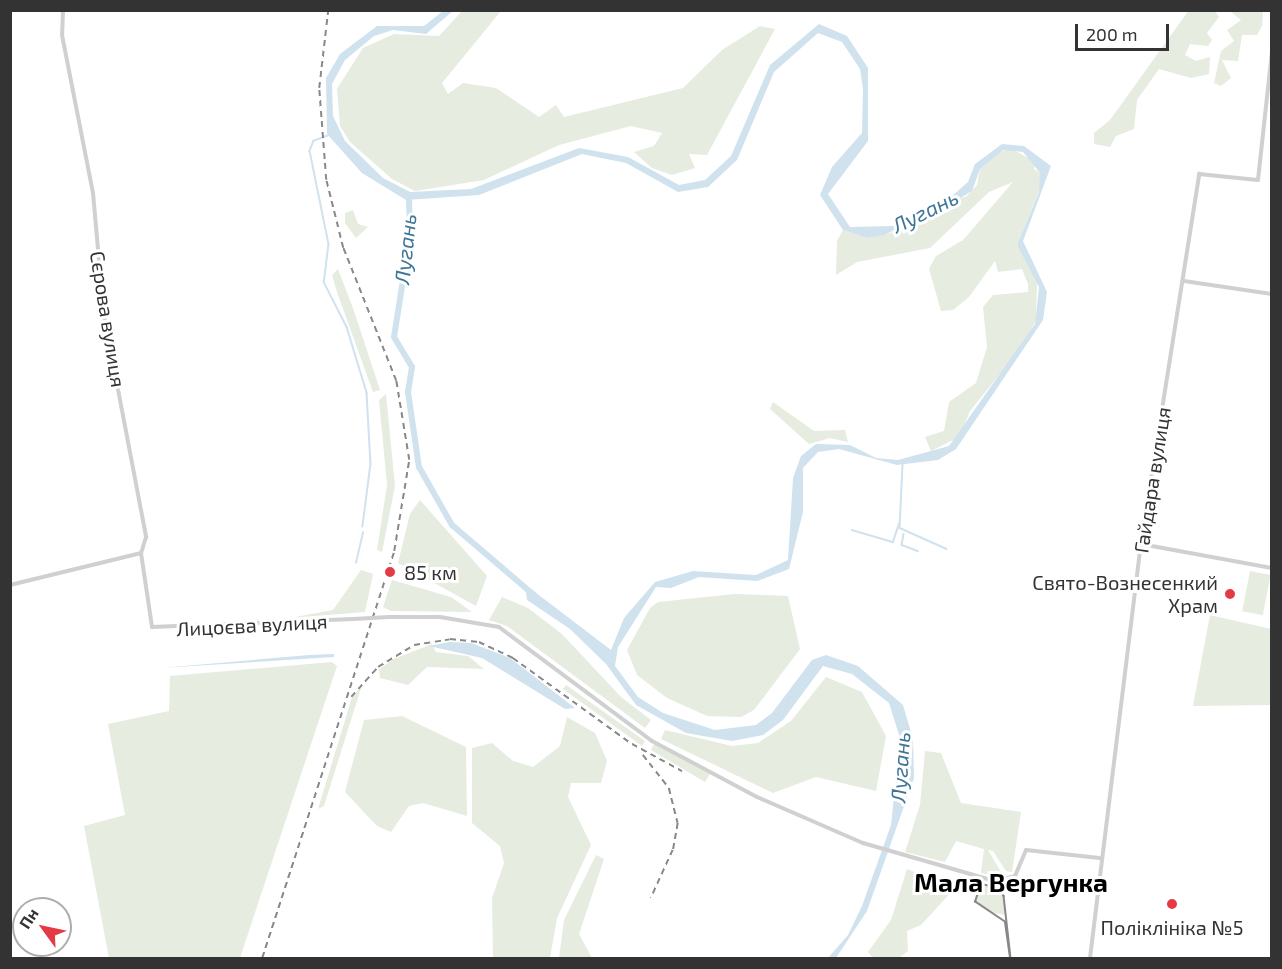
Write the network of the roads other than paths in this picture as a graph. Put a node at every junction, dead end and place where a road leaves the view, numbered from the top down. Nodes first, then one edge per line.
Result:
1 (63, 10) edge
2 (1272, 52) edge
3 (1184, 281) junction
4 (1272, 294) edge
5 (1141, 544) junction
6 (141, 553) junction
7 (1272, 567) edge
8 (10, 585) edge
9 (152, 627) joint
10 (1100, 858) junction
11 (1090, 958) edge

1 - 6 street, Сєрова вулиця
2 - 3 street, Гайдара вулиця
3 - 4 street
3 - 5 street, Гайдара вулиця
5 - 7 street
5 - 10 street, Гайдара вулиця
6 - 8 street
6 - 9 street, Сєрова вулиця
9 - 10 street, Лицоєва вулиця, bridge
10 - 11 street, Гайдара вулиця

